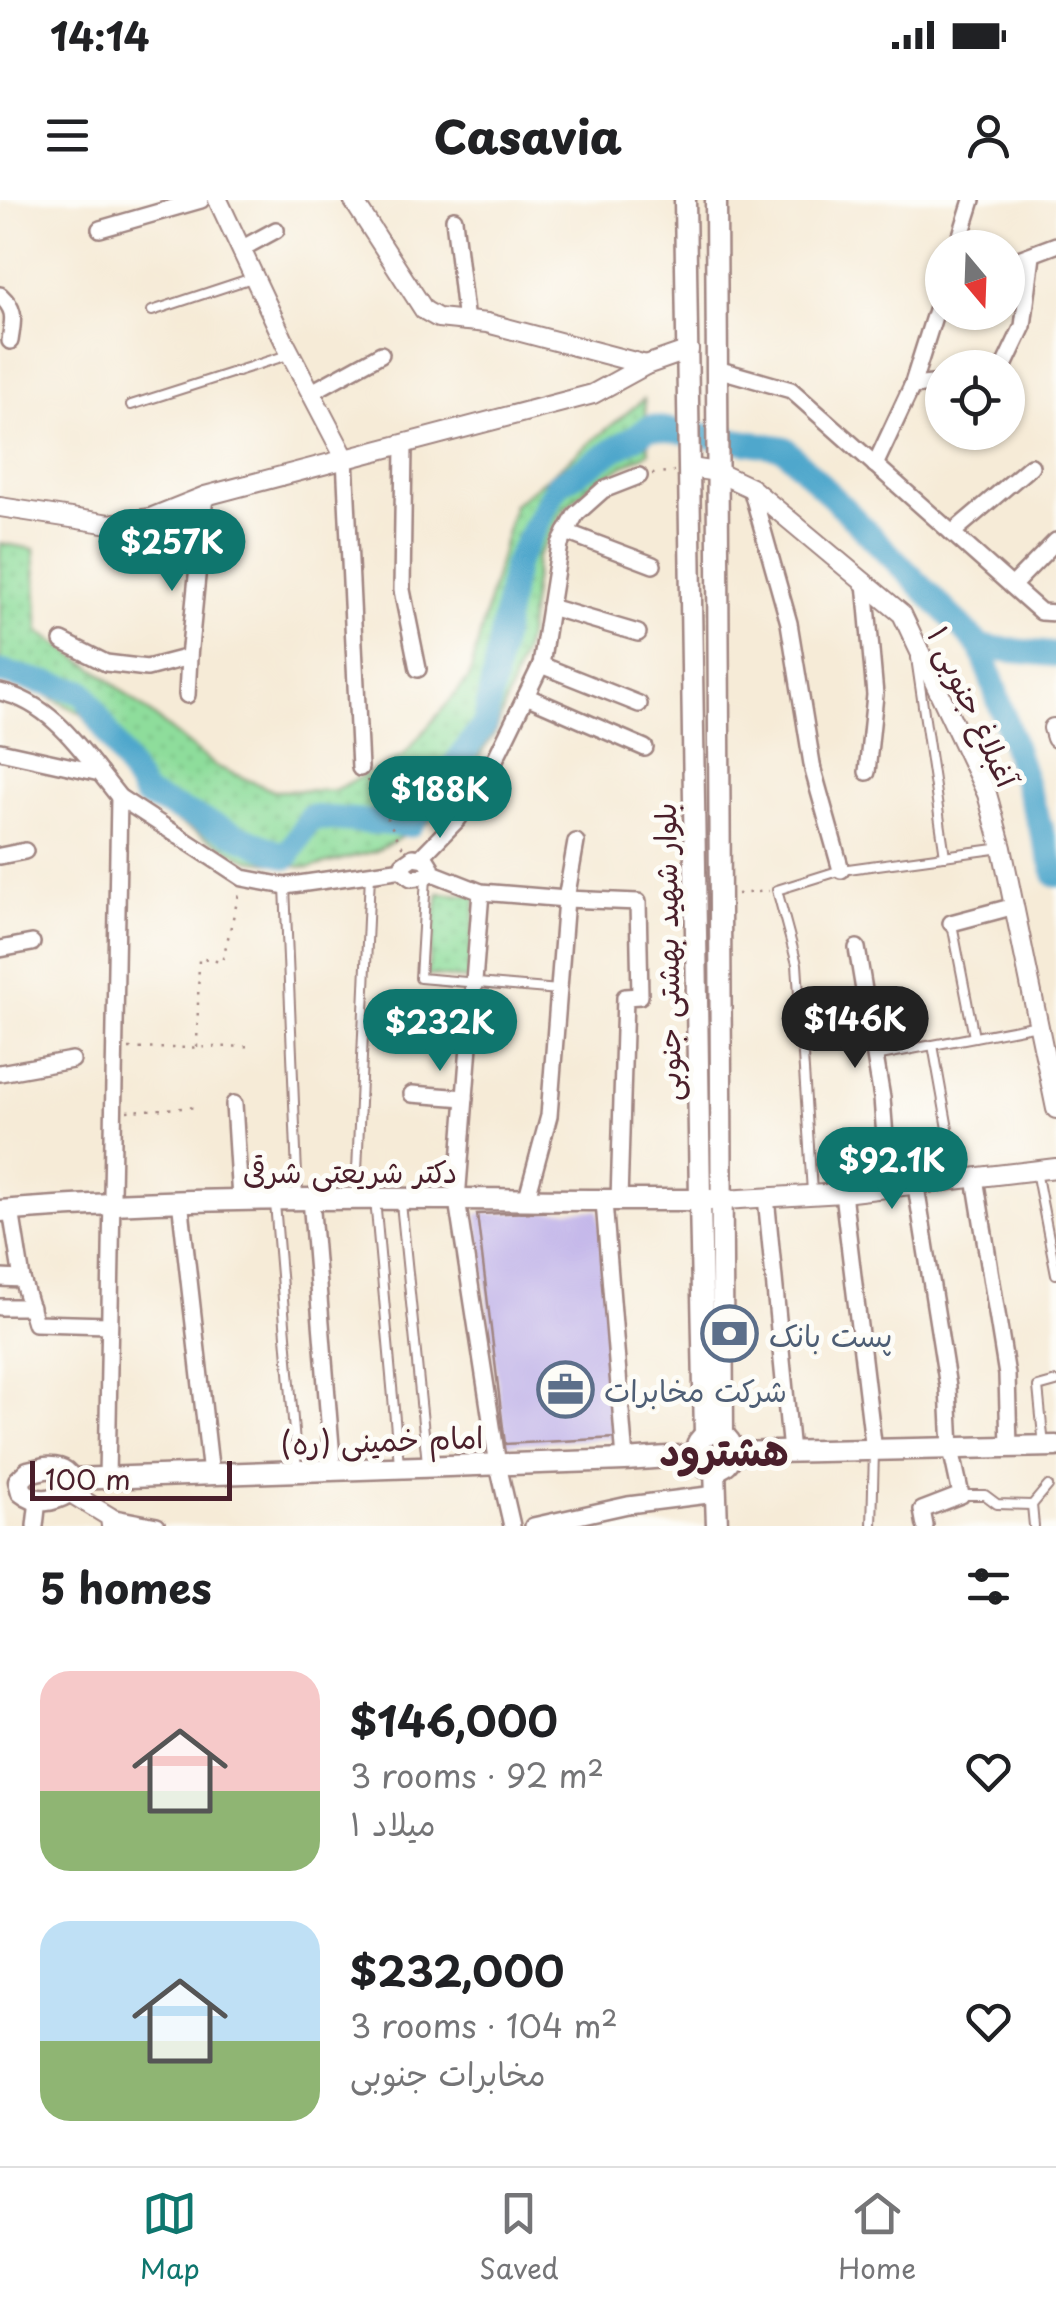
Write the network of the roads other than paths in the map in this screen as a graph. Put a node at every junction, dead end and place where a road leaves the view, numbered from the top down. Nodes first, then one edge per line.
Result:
1 (201, 200) edge
2 (218, 200) edge
3 (352, 200) edge
4 (685, 200) edge
5 (716, 200) edge
6 (971, 201) edge
7 (454, 219) dead end
8 (100, 229) dead end
9 (276, 230) dead end
10 (962, 230) edge
11 (1056, 245) edge
12 (241, 249) junction
13 (1032, 256) junction
14 (1025, 258) edge
15 (255, 276) junction
16 (0, 294) edge
17 (152, 310) dead end
18 (466, 322) junction
19 (930, 330) edge
20 (10, 340) dead end
21 (689, 350) junction
22 (1012, 350) edge
23 (290, 354) junction
24 (380, 354) dead end
25 (646, 366) junction
26 (717, 372) junction
27 (925, 385) edge
28 (912, 386) junction
29 (310, 393) junction
30 (131, 405) dead end
31 (404, 445) junction
32 (345, 458) junction
33 (690, 460) junction
34 (717, 463) junction
35 (876, 465) junction
36 (1031, 466) dead end
37 (639, 476) road end
38 (752, 488) junction
39 (205, 496) junction
40 (0, 507) edge
41 (566, 532) junction
42 (952, 533) junction
43 (1056, 541) edge
44 (653, 565) dead end
45 (865, 582) junction
46 (1012, 586) junction
47 (550, 607) junction
48 (1056, 614) edge
49 (638, 633) dead end
50 (913, 640) junction
51 (62, 641) dead end
52 (188, 658) junction
53 (541, 665) junction
54 (418, 670) dead end
55 (0, 692) edge
56 (187, 695) dead end
57 (526, 696) junction
58 (640, 704) dead end
59 (645, 748) dead end
60 (0, 750) edge
61 (360, 768) road end
62 (867, 772) dead end
63 (100, 773) junction
64 (119, 797) junction
65 (576, 842) dead end
66 (1002, 848) junction
67 (25, 851) dead end
68 (0, 856) edge
69 (945, 856) junction
70 (410, 862) junction
71 (841, 870) junction
72 (370, 874) junction
73 (428, 874) junction
74 (285, 886) junction
75 (481, 892) junction
76 (566, 900) junction
77 (1015, 906) junction
78 (951, 923) joint
79 (32, 943) dead end
80 (857, 948) dead end
81 (0, 949) edge
82 (474, 982) junction
83 (558, 990) junction
84 (1038, 1025) junction
85 (974, 1037) junction
86 (933, 1046) junction
87 (875, 1056) junction
88 (72, 1060) dead end
89 (0, 1073) edge
90 (412, 1094) dead end
91 (465, 1098) junction
92 (234, 1104) dead end
93 (1056, 1110) edge
94 (1056, 1168) edge
95 (1036, 1171) junction
96 (966, 1179) junction
97 (916, 1186) junction
98 (889, 1188) junction
99 (844, 1193) junction
100 (812, 1195) junction
101 (275, 1198) junction
102 (766, 1198) junction
103 (240, 1199) junction
104 (304, 1199) junction
105 (366, 1199) junction
106 (401, 1199) junction
107 (180, 1200) junction
108 (457, 1200) junction
109 (700, 1200) junction
110 (723, 1200) junction
111 (526, 1201) junction
112 (612, 1201) junction
113 (111, 1205) junction
114 (5, 1210) edge
115 (1056, 1274) edge
116 (0, 1278) edge
117 (22, 1279) junction
118 (31, 1306) junction
119 (0, 1307) edge
120 (109, 1325) junction
121 (1056, 1382) edge
122 (714, 1445) junction
123 (1050, 1446) edge
124 (1009, 1447) junction
125 (951, 1449) junction
126 (874, 1451) junction
127 (792, 1452) junction
128 (624, 1460) junction
129 (498, 1465) junction
130 (427, 1467) junction
131 (399, 1469) junction
132 (333, 1471) junction
133 (297, 1472) junction
134 (212, 1475) junction
135 (107, 1479) junction
136 (10, 1480) edge
137 (70, 1486) junction
138 (1048, 1486) dead end
139 (716, 1494) junction
140 (961, 1495) junction
141 (38, 1500) junction
142 (1032, 1505) junction
143 (110, 1521) edge
144 (35, 1526) edge
145 (156, 1526) edge
146 (512, 1526) edge
147 (533, 1526) edge
148 (716, 1526) edge
149 (872, 1526) edge
150 (924, 1526) edge
151 (1034, 1526) edge

1 - 8 street
2 - 12 street
3 - 18 street
4 - 21 main road
5 - 26 main road
6 - 10 street
7 - 18 street
9 - 12 street
11 - 13 street
12 - 15 street
13 - 14 street
13 - 22 street
15 - 17 lane
15 - 23 street
16 - 20 street
18 - 25 street
19 - 28 street
21 - 25 street
21 - 33 main road, بلوار شهید بهشتی جنوبی
23 - 29 street
23 - 30 lane
24 - 29 street
25 - 31 street
26 - 34 main road, بلوار شهید بهشتی جنوبی
26 - 35 street
27 - 28 street
28 - 35 street
29 - 32 street
31 - 32 street
31 - 54 street
32 - 39 street
32 - 61 street
33 - 34 street, آغبلاغ جنوبی ۱
33 - 109 main road, بلوار شهید بهشتی جنوبی
34 - 38 street, آغبلاغ جنوبی ۱
34 - 110 main road, بلوار شهید بهشتی جنوبی
35 - 42 street
36 - 42 street
37 - 41 street
38 - 45 street, آغبلاغ جنوبی ۱
38 - 71 street
39 - 40 street
39 - 52 street
41 - 44 street
41 - 47 street
42 - 46 street
43 - 46 street
45 - 50 street, آغبلاغ جنوبی ۱
45 - 62 street
46 - 48 street
47 - 49 street
47 - 53 street
50 - 66 street, آغبلاغ جنوبی ۱
50 - 69 lane
51 - 52 street
52 - 56 street
53 - 57 street
53 - 58 street
55 - 63 street
57 - 59 street
57 - 70 street
60 - 63 street
63 - 64 street
64 - 74 street
64 - 113 street
65 - 76 street
66 - 69 lane
66 - 77 street, آغبلاغ جنوبی ۱
67 - 68 street
69 - 71 lane
70 - 72 street
70 - 73 street
71 - 100 lane
72 - 74 street
72 - 105 lane
73 - 75 street
73 - 82 lane
74 - 104 lane
75 - 76 street
75 - 82 street
76 - 83 street
76 - 112 street
77 - 78 street
77 - 84 street, آغبلاغ جنوبی ۱
78 - 85 lane
79 - 81 street
80 - 87 street
82 - 83 lane
82 - 91 street
83 - 111 street
84 - 85 lane
84 - 93 street, آغبلاغ جنوبی ۱
85 - 86 lane
86 - 87 lane
86 - 96 lane
87 - 98 street
88 - 89 street
90 - 91 street
91 - 108 street
92 - 103 street
94 - 95 street
95 - 96 street
95 - 115 lane
96 - 97 street
96 - 124 street
97 - 98 street
97 - 125 street
98 - 99 street
99 - 100 street
99 - 126 street
100 - 102 street
101 - 103 main road, دکتر شریعتی شرقی
101 - 104 main road, دکتر شریعتی شرقی
101 - 133 lane
102 - 110 street
102 - 127 street
103 - 107 main road, دکتر شریعتی شرقی
104 - 105 main road, دکتر شریعتی شرقی
104 - 132 street
105 - 106 main road, دکتر شریعتی شرقی
105 - 131 lane
106 - 108 main road, دکتر شریعتی شرقی
106 - 130 lane
107 - 113 main road, دکتر شریعتی شرقی
107 - 134 street
108 - 111 main road, دکتر شریعتی شرقی
108 - 129 street
109 - 110 main road, دکتر شریعتی شرقی
109 - 112 main road, دکتر شریعتی شرقی
109 - 122 main road, بلوار شهید بهشتی جنوبی
110 - 122 main road, بلوار شهید بهشتی جنوبی
111 - 112 main road, دکتر شریعتی شرقی
112 - 128 street
113 - 114 main road, دکتر شریعتی شرقی
113 - 120 street
114 - 117 street
116 - 117 street
117 - 118 street
118 - 119 street
118 - 120 street
120 - 135 street
121 - 123 lane
122 - 127 main road, امام خمینی (ره)
122 - 128 main road, امام خمینی (ره)
122 - 139 main road
123 - 124 main road, امام خمینی (ره)
124 - 125 main road, امام خمینی (ره)
125 - 126 main road, امام خمینی (ره)
125 - 140 street
126 - 127 main road, امام خمینی (ره)
126 - 149 lane
128 - 129 main road, امام خمینی (ره)
129 - 130 main road, امام خمینی (ره)
129 - 146 street
130 - 131 main road, امام خمینی (ره)
131 - 132 main road, امام خمینی (ره)
132 - 133 main road, امام خمینی (ره)
133 - 134 main road, امام خمینی (ره)
134 - 135 main road, امام خمینی (ره)
135 - 137 main road, امام خمینی (ره)
136 - 137 main road
136 - 141 main road
137 - 141 main road
137 - 143 street
138 - 142 lane
139 - 147 street
139 - 148 main road
140 - 142 lane
140 - 150 street
141 - 144 street
142 - 151 lane
143 - 145 street

